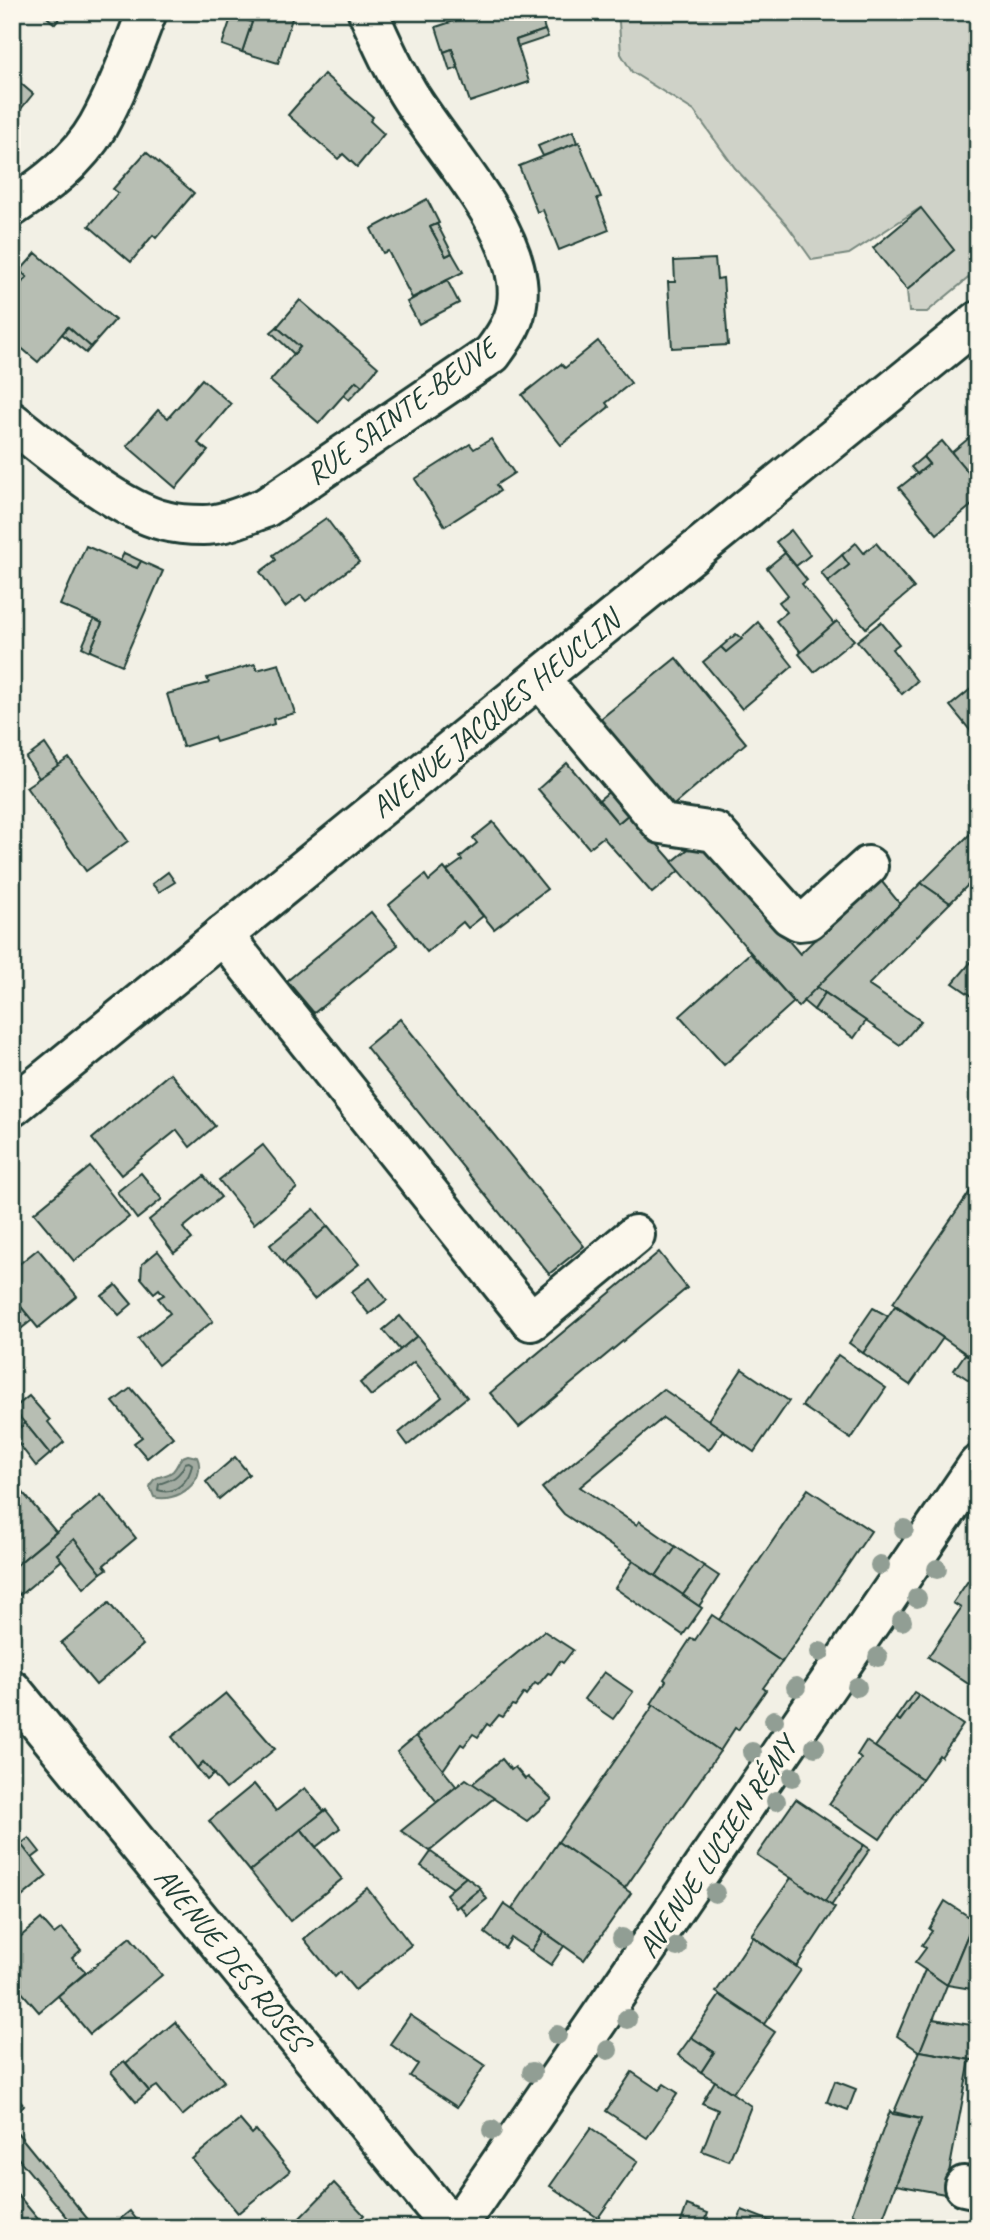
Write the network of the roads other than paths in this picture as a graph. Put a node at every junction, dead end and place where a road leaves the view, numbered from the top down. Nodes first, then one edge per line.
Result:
1 (147, 12) edge
2 (368, 12) edge
3 (12, 207) edge
4 (978, 321) edge
5 (12, 422) edge
6 (539, 678) junction
7 (868, 866) dead end
8 (223, 935) junction
9 (12, 1107) edge
10 (635, 1235) dead end
11 (978, 1465) edge
12 (12, 1690) edge
13 (454, 2228) edge

1 - 3 street
2 - 5 street, RUE SAINTE-BEUVE
4 - 6 street, AVENUE JACQUES HEUCLIN
6 - 7 street
6 - 8 street, AVENUE JACQUES HEUCLIN
8 - 9 street, AVENUE JACQUES HEUCLIN
8 - 10 street
11 - 13 street, AVENUE LUCIEN RÉMY
12 - 13 street, AVENUE DES ROSES

